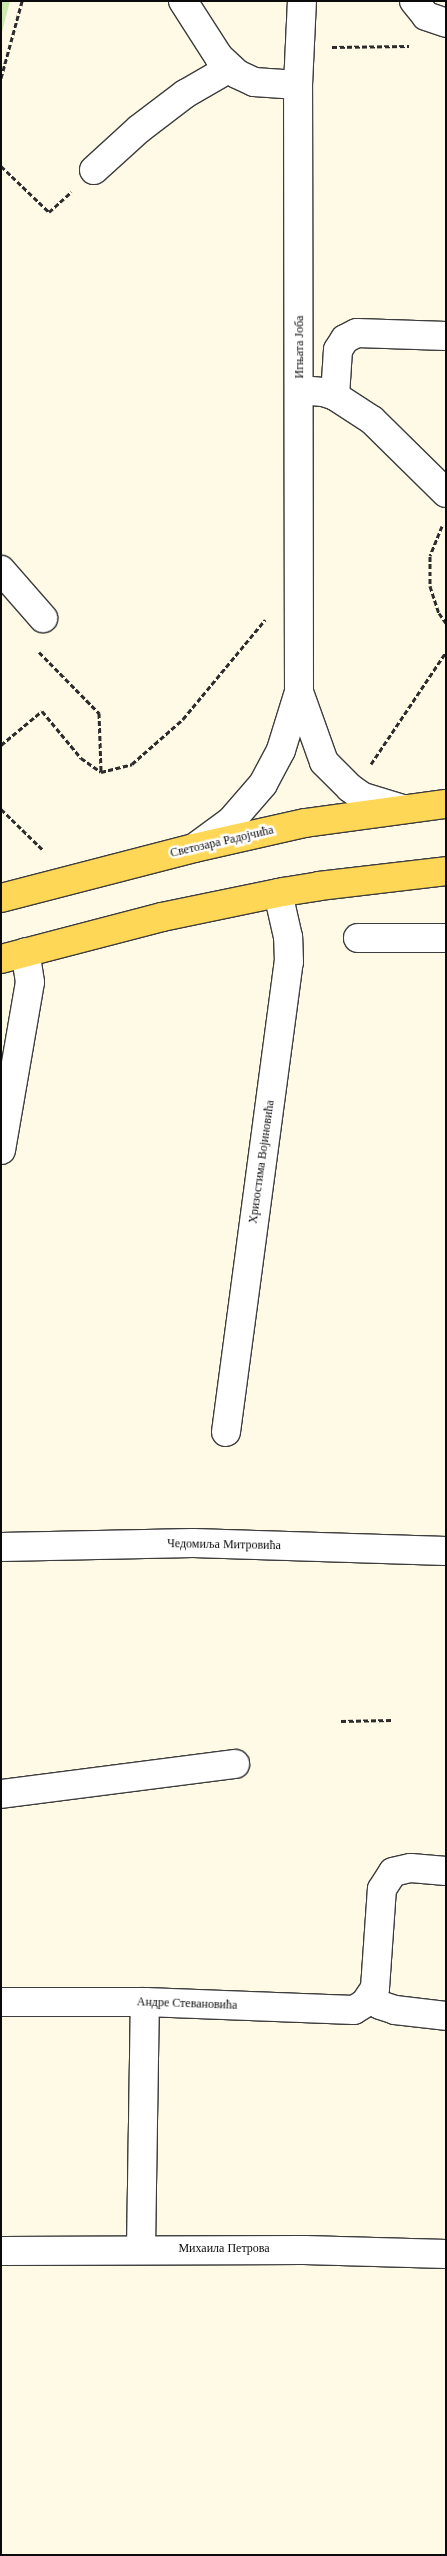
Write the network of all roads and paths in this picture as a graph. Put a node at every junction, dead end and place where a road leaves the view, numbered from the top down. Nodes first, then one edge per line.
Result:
1 (22, 1) edge
2 (183, 1) edge
3 (302, 1) edge
4 (414, 1) edge
5 (446, 23) edge
6 (410, 46) dead end
7 (327, 47) dead end
8 (230, 68) junction
9 (1, 78) edge
10 (298, 85) junction
11 (1, 166) edge
12 (94, 170) dead end
13 (50, 212) dead end
14 (446, 336) edge
15 (300, 390) junction
16 (336, 396) junction
17 (446, 494) edge
18 (446, 521) edge
19 (1, 570) edge
20 (268, 617) dead end
21 (43, 618) joint
22 (446, 623) edge
23 (446, 652) edge
24 (300, 692) junction
25 (1, 745) edge
26 (369, 768) dead end
27 (101, 772) junction
28 (446, 804) edge
29 (1, 809) edge
30 (403, 809) junction
31 (194, 848) junction
32 (50, 857) dead end
33 (446, 871) edge
34 (278, 893) junction
35 (1, 898) edge
36 (358, 938) dead end
37 (446, 938) edge
38 (13, 956) edge
39 (1, 1150) edge
40 (226, 1432) dead end
41 (1, 1547) edge
42 (446, 1551) edge
43 (392, 1720) dead end
44 (340, 1722) dead end
45 (236, 1764) dead end
46 (1, 1794) edge
47 (446, 1871) edge
48 (369, 1998) junction
49 (1, 2002) edge
50 (144, 2002) junction
51 (446, 2016) edge
52 (141, 2249) junction
53 (1, 2251) edge
54 (446, 2254) edge

1 - 9 path
2 - 8 street
3 - 10 street, Игњата Јоба
4 - 5 street
6 - 7 path
8 - 10 street
8 - 12 street
10 - 15 street, Игњата Јоба
11 - 13 path
14 - 16 street
15 - 16 street
15 - 24 street, Игњата Јоба
16 - 17 street
18 - 22 path
19 - 21 street
20 - 27 path
21 - 27 path
23 - 26 path
24 - 30 street, Игњата Јоба
24 - 31 street, Игњата Јоба
25 - 27 path
28 - 30 main road, Светозара Радојчића
29 - 32 path
30 - 31 main road, Светозара Радојчића
31 - 35 main road, Светозара Радојчића
33 - 34 main road
34 - 38 main road
34 - 40 street, Хризостима Војиновића
36 - 37 street
38 - 39 street
41 - 42 street, Чедомиља Митровића
43 - 44 path
45 - 46 street
47 - 48 street
48 - 50 street, Андре Стевановића
48 - 51 street
49 - 50 street, Андре Стевановића
50 - 52 street
52 - 53 street, Михаила Петрова
52 - 54 street, Михаила Петрова

